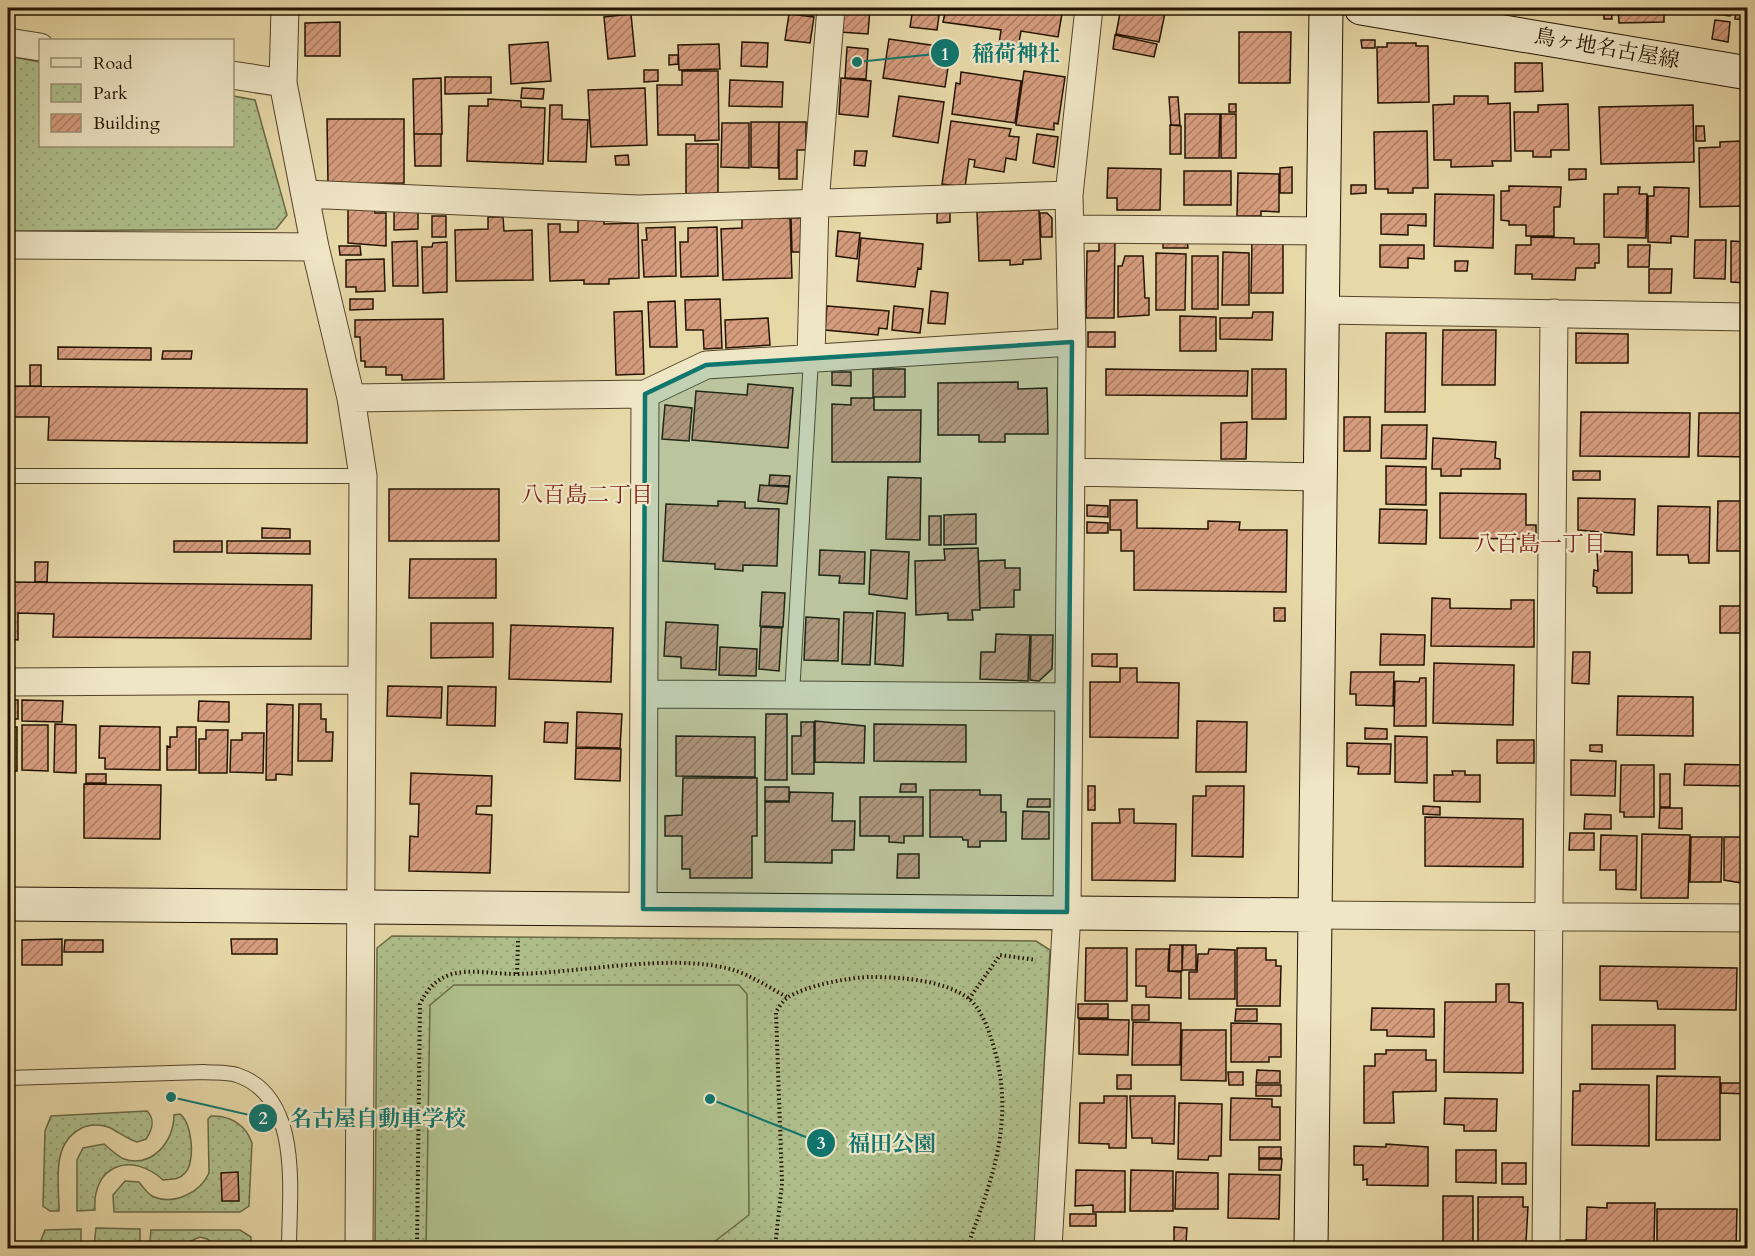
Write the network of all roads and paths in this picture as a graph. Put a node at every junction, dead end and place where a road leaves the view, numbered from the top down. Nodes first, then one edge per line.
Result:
1 (285, 8) edge
2 (831, 8) edge
3 (1089, 8) edge
4 (1326, 8) edge
5 (1361, 8) edge
6 (1416, 11) edge
7 (8, 42) edge
8 (39, 47) edge
9 (1748, 73) edge
10 (234, 75) edge
11 (283, 83) junction
12 (305, 194) junction
13 (1070, 195) junction
14 (814, 203) junction
15 (1070, 229) junction
16 (1323, 231) junction
17 (8, 245) edge
18 (315, 247) junction
19 (1323, 310) junction
20 (1554, 314) junction
21 (1748, 316) edge
22 (1072, 342) junction
23 (811, 358) junction
24 (645, 394) junction
25 (351, 398) junction
26 (1071, 472) junction
27 (8, 476) edge
28 (363, 476) junction
29 (1321, 477) junction
30 (362, 680) junction
31 (8, 682) edge
32 (645, 694) junction
33 (792, 695) junction
34 (1069, 697) junction
35 (8, 904) edge
36 (361, 907) junction
37 (644, 909) junction
38 (1067, 912) junction
39 (1316, 915) junction
40 (1548, 916) junction
41 (1748, 918) edge
42 (1064, 963) junction
43 (787, 998) junction
44 (969, 999) junction
45 (8, 1078) edge
46 (966, 1247) edge
47 (289, 1248) edge
48 (359, 1248) edge
49 (417, 1248) edge
50 (775, 1248) edge
51 (1037, 1248) edge
52 (1311, 1248) edge
53 (1546, 1248) edge

1 - 11 street
2 - 14 street
3 - 13 street
4 - 16 street
5 - 6 street, 鳥ヶ地名古屋線
6 - 9 street, 鳥ヶ地名古屋線
7 - 8 street
10 - 11 street
11 - 12 street
12 - 14 street
12 - 18 street
13 - 14 street
13 - 15 street
14 - 23 street
15 - 16 street
15 - 22 street
16 - 19 street
17 - 18 street
18 - 25 street
19 - 20 street
19 - 29 street
20 - 21 street
20 - 40 street
22 - 23 street
22 - 26 street
23 - 24 street
23 - 33 lane
24 - 25 street
24 - 32 street
25 - 28 street
26 - 29 street
26 - 34 street
27 - 28 lane
28 - 30 street
29 - 39 street
30 - 31 street
30 - 36 street
32 - 33 street
32 - 37 street
33 - 34 street
34 - 38 street
35 - 36 street
36 - 37 street
36 - 48 street
37 - 38 street
38 - 39 street
38 - 42 street
39 - 40 street
39 - 52 street
40 - 41 street
40 - 53 street
42 - 44 path
42 - 51 street
43 - 44 path
43 - 49 path
43 - 50 path
44 - 46 path
45 - 47 lane
46 - 51 path

